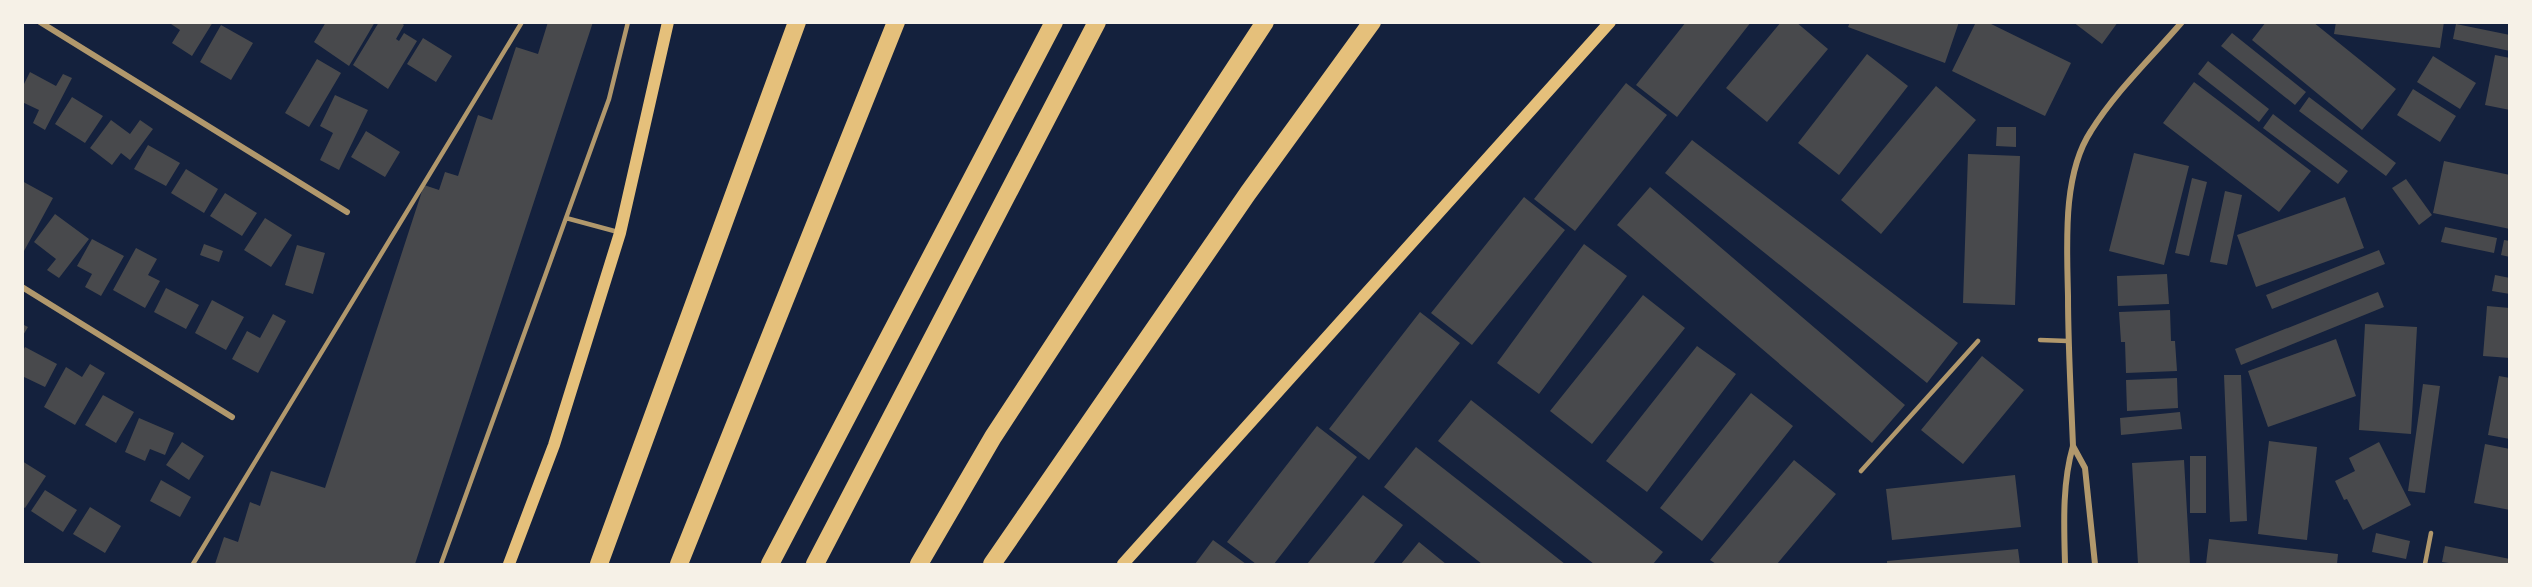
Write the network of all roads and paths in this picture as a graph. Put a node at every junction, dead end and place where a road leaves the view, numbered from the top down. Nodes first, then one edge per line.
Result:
1 (40, 22) edge
2 (522, 22) edge
3 (628, 22) edge
4 (669, 22) edge
5 (797, 22) edge
6 (896, 22) edge
7 (1054, 22) edge
8 (1097, 22) edge
9 (1372, 22) edge
10 (1610, 22) edge
11 (2182, 22) edge
12 (1262, 28) edge
13 (347, 212) dead end
14 (566, 218) junction
15 (620, 233) junction
16 (22, 287) edge
17 (2040, 340) dead end
18 (1978, 341) dead end
19 (2068, 341) junction
20 (232, 417) dead end
21 (2073, 446) junction
22 (1861, 471) dead end
23 (704, 500) junction
24 (2431, 533) dead end
25 (193, 564) edge
26 (441, 564) edge
27 (509, 564) edge
28 (599, 564) edge
29 (673, 564) edge
30 (679, 564) edge
31 (770, 564) edge
32 (815, 564) edge
33 (919, 564) edge
34 (992, 564) edge
35 (1123, 564) edge
36 (2065, 564) edge
37 (2095, 564) edge
38 (2425, 564) edge

1 - 13 street
2 - 25 lane
3 - 14 lane
4 - 15 main road
5 - 28 highway
6 - 23 highway
7 - 31 highway
8 - 32 highway
9 - 34 highway
10 - 35 main road
11 - 19 street
12 - 33 highway
14 - 15 lane
14 - 26 lane
15 - 27 main road
16 - 20 street
17 - 19 lane
18 - 22 lane
19 - 21 street
21 - 36 street
21 - 37 street
23 - 29 highway
23 - 30 highway
24 - 38 lane

